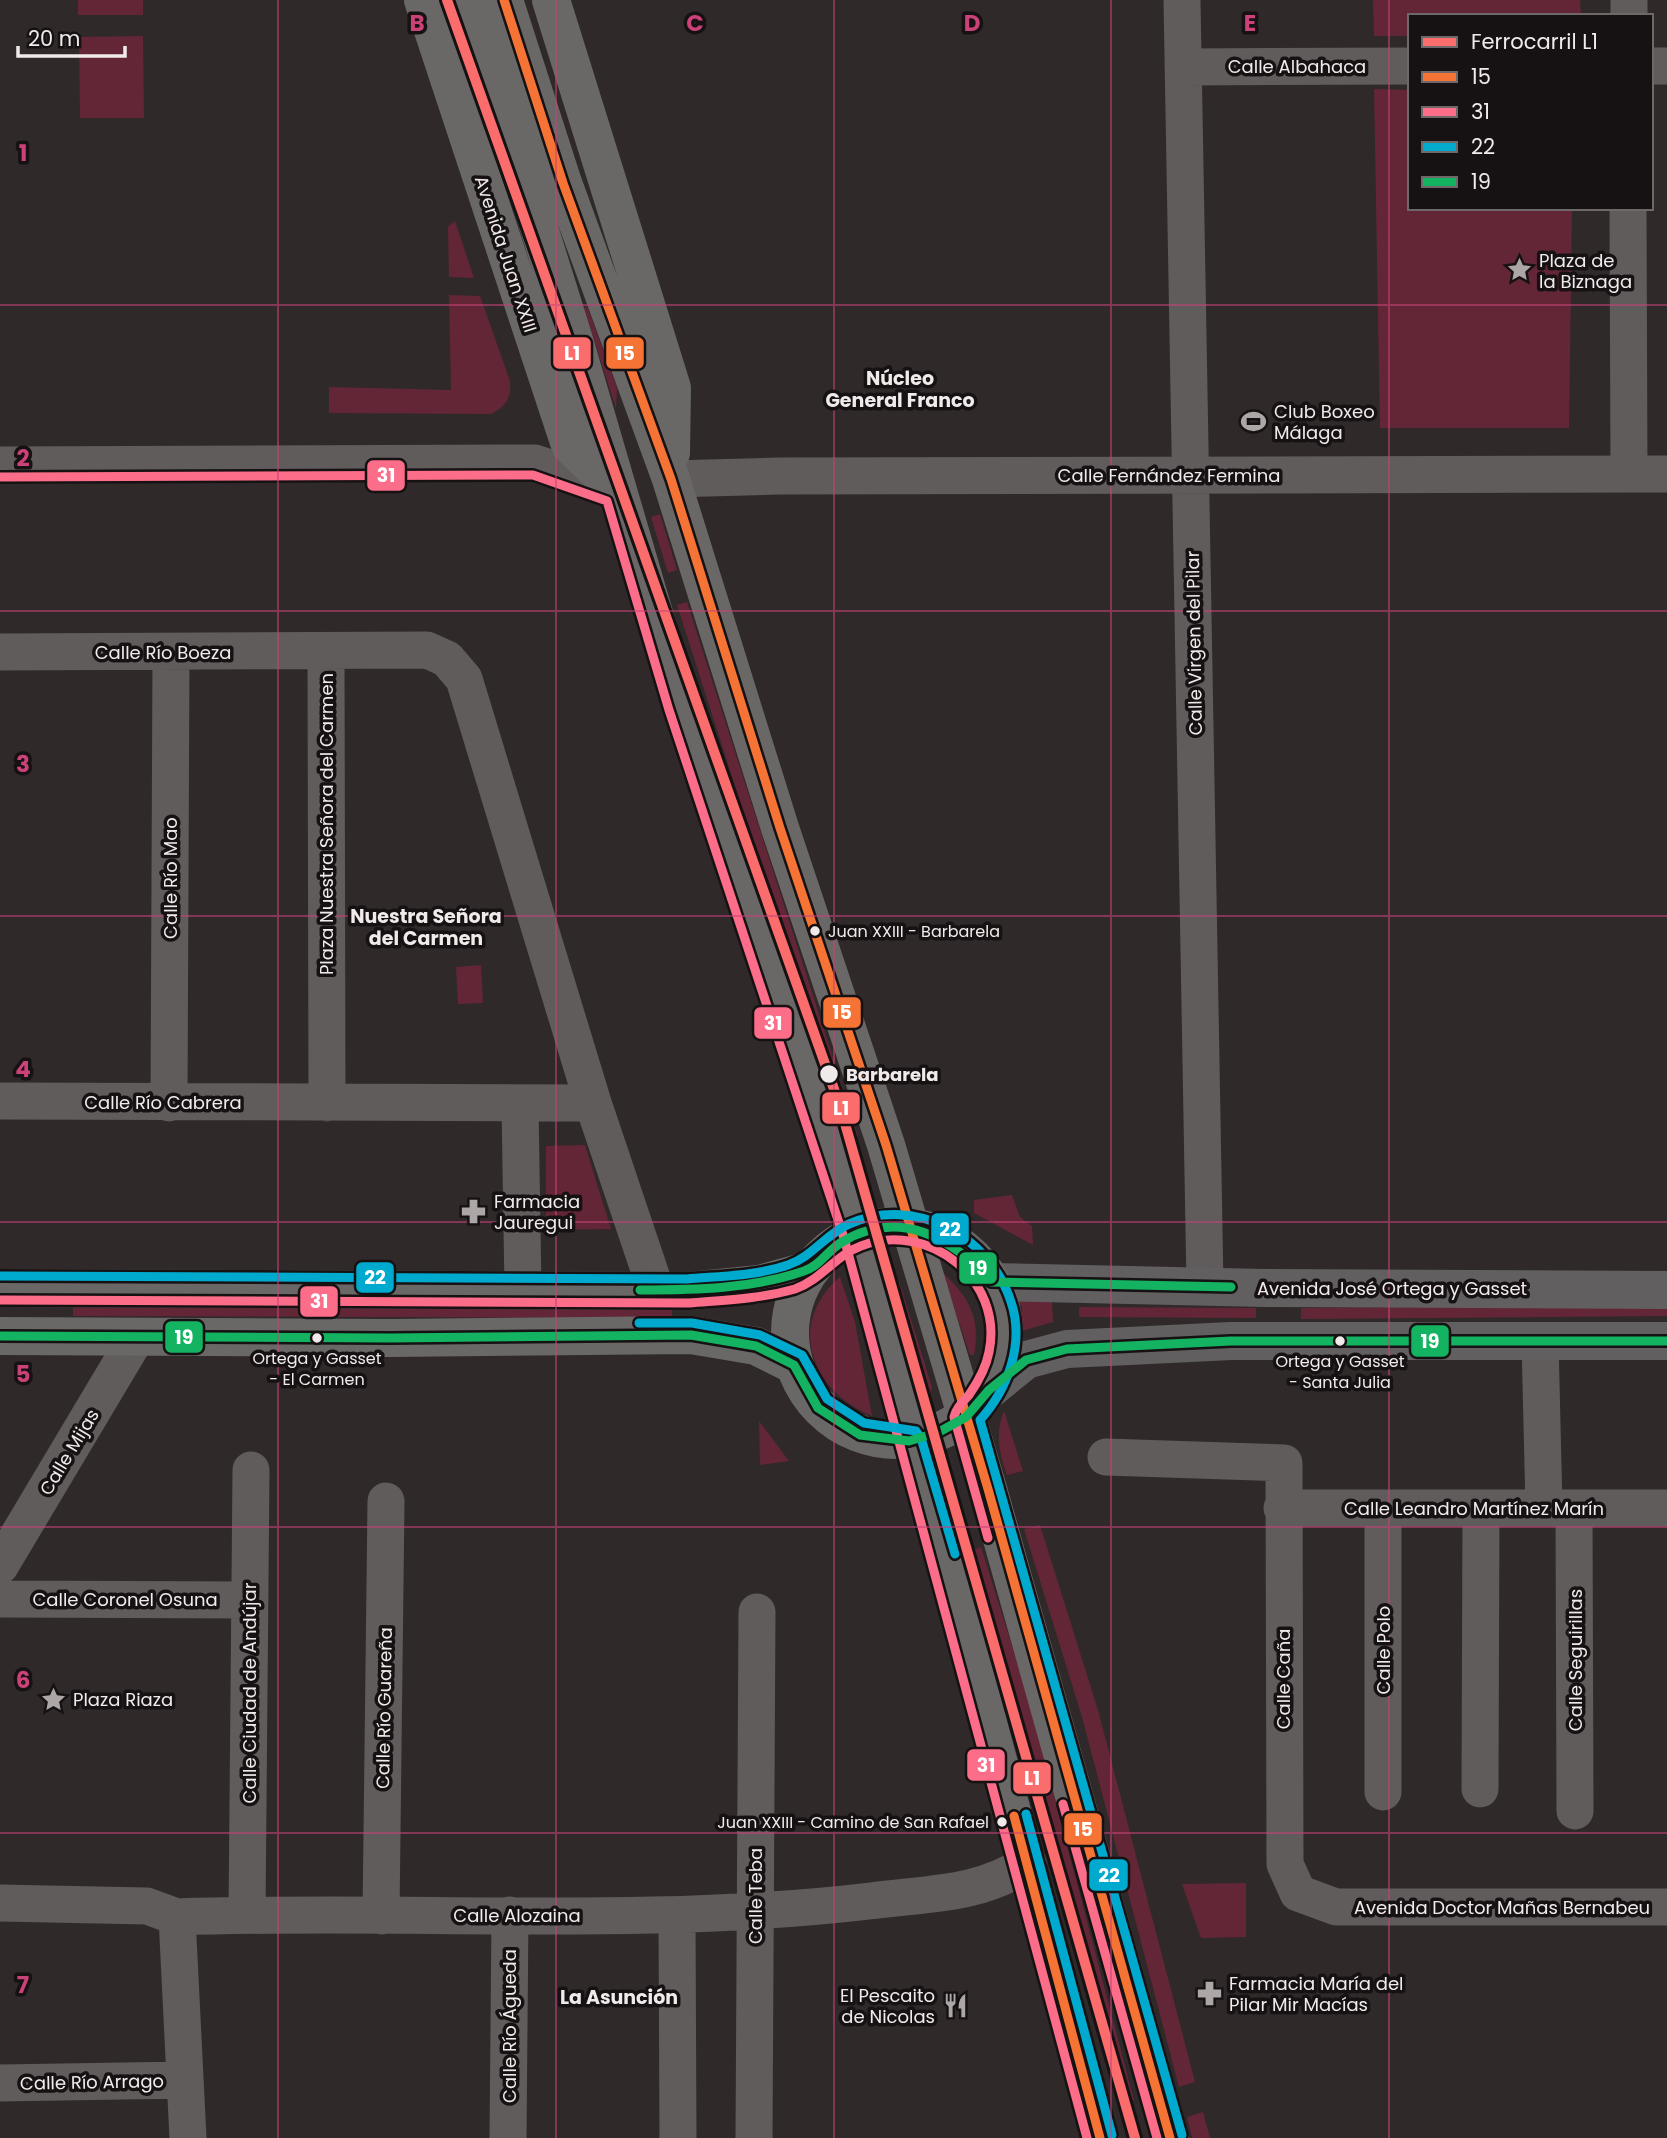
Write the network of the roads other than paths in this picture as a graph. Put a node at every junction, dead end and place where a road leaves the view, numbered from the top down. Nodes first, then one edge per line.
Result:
1 (423, 0) edge
2 (468, 0) edge
3 (504, 0) edge
4 (551, 0) edge
5 (1182, 0) edge
6 (1408, 66) edge
7 (1183, 67) junction
8 (1628, 210) edge
9 (1, 470) edge
10 (1629, 474) junction
11 (1667, 474) edge
12 (1191, 475) junction
13 (671, 480) junction
14 (617, 491) junction
15 (326, 651) junction
16 (0, 652) edge
17 (171, 653) junction
18 (0, 1101) edge
19 (169, 1103) junction
20 (327, 1103) junction
21 (593, 1103) junction
22 (520, 1105) junction
23 (910, 1227) junction
24 (856, 1234) junction
25 (810, 1270) junction
26 (991, 1282) junction
27 (1205, 1286) junction
28 (0, 1288) edge
29 (523, 1290) junction
30 (656, 1290) junction
31 (1667, 1290) edge
32 (0, 1336) edge
33 (136, 1338) junction
34 (1540, 1341) junction
35 (1667, 1341) edge
36 (794, 1365) junction
37 (977, 1403) junction
38 (909, 1441) junction
39 (1106, 1457) dead end
40 (251, 1470) dead end
41 (386, 1501) dead end
42 (1282, 1508) junction
43 (1383, 1508) junction
44 (1481, 1508) junction
45 (1559, 1508) junction
46 (1667, 1508) edge
47 (0, 1566) edge
48 (0, 1599) edge
49 (250, 1600) junction
50 (757, 1612) dead end
51 (1480, 1790) dead end
52 (1383, 1792) dead end
53 (1575, 1811) dead end
54 (1028, 1863) junction
55 (1298, 1893) joint
56 (0, 1903) edge
57 (1667, 1907) edge
58 (755, 1913) junction
59 (510, 1914) junction
60 (247, 1915) junction
61 (381, 1916) junction
62 (677, 1916) junction
63 (177, 1917) junction
64 (185, 2080) junction
65 (0, 2083) edge
66 (1095, 2133) edge
67 (188, 2138) edge
68 (508, 2138) edge
69 (678, 2138) edge
70 (754, 2138) edge
71 (1170, 2138) edge

1 - 14 main road, Avenida Juan XXIII
2 - 14 main road, Avenida Juan XXIII
3 - 13 main road
4 - 13 main road
5 - 7 street, Calle Virgen del Pilar
6 - 7 street, Calle Albahaca
7 - 12 street, Calle Virgen del Pilar
8 - 10 street
9 - 14 street
10 - 11 street, Calle Fernández Fermina
10 - 12 street, Calle Fernández Fermina
12 - 13 street, Calle Fernández Fermina
12 - 27 street, Calle Virgen del Pilar
13 - 14 main road
13 - 23 main road
14 - 24 main road, Avenida Juan XXIII
15 - 17 street, Calle Río Boeza
15 - 20 street, Plaza Nuestra Señora del Carmen
15 - 21 street, Plaza Nuestra Señora del Carmen
16 - 17 street, Calle Río Boeza
17 - 19 street, Calle Río Mao
18 - 19 street, Calle Río Cabrera
19 - 20 street, Calle Río Cabrera
20 - 22 street
21 - 22 street
21 - 30 street, Plaza Nuestra Señora del Carmen
22 - 29 street
23 - 24 main road
23 - 26 main road
23 - 37 main road
24 - 25 main road
24 - 38 main road, Avenida Juan XXIII
25 - 30 main road
25 - 36 main road
26 - 27 main road, Avenida José Ortega y Gasset
26 - 37 main road
27 - 31 main road, Avenida José Ortega y Gasset
28 - 29 main road
29 - 30 main road
32 - 33 main road
33 - 36 main road
33 - 47 street, Calle Mijas
34 - 35 main road
34 - 37 main road
34 - 45 street, Calle Seguirillas
36 - 38 main road
37 - 38 main road
37 - 71 main road
38 - 54 main road, Avenida Juan XXIII
39 - 42 street, Calle Caña
40 - 49 street, Calle Ciudad de Andújar
41 - 61 street, Calle Río Guareña
42 - 43 street, Calle Leandro Martínez Marín
42 - 55 street, Calle Caña
43 - 44 street, Calle Leandro Martínez Marín
43 - 52 street, Calle Polo
44 - 45 street, Calle Leandro Martínez Marín
44 - 51 street
45 - 46 street, Calle Leandro Martínez Marín
45 - 53 street, Calle Seguirillas
48 - 49 street, Calle Coronel Osuna
49 - 60 street, Calle Ciudad de Andújar
50 - 58 street, Calle Teba
54 - 58 street, Calle Alozaina
54 - 66 main road, Avenida Juan XXIII
55 - 57 street, Avenida Doctor Mañas Bernabeu
56 - 63 street, Calle Alozaina
58 - 62 street, Calle Alozaina
58 - 70 street, Calle Teba
59 - 61 street, Calle Alozaina
59 - 62 street, Calle Alozaina
59 - 68 street, Calle Río Águeda
60 - 61 street, Calle Alozaina
60 - 63 street, Calle Alozaina
62 - 69 street
63 - 64 street
64 - 65 street, Calle Río Arrago
64 - 67 street

